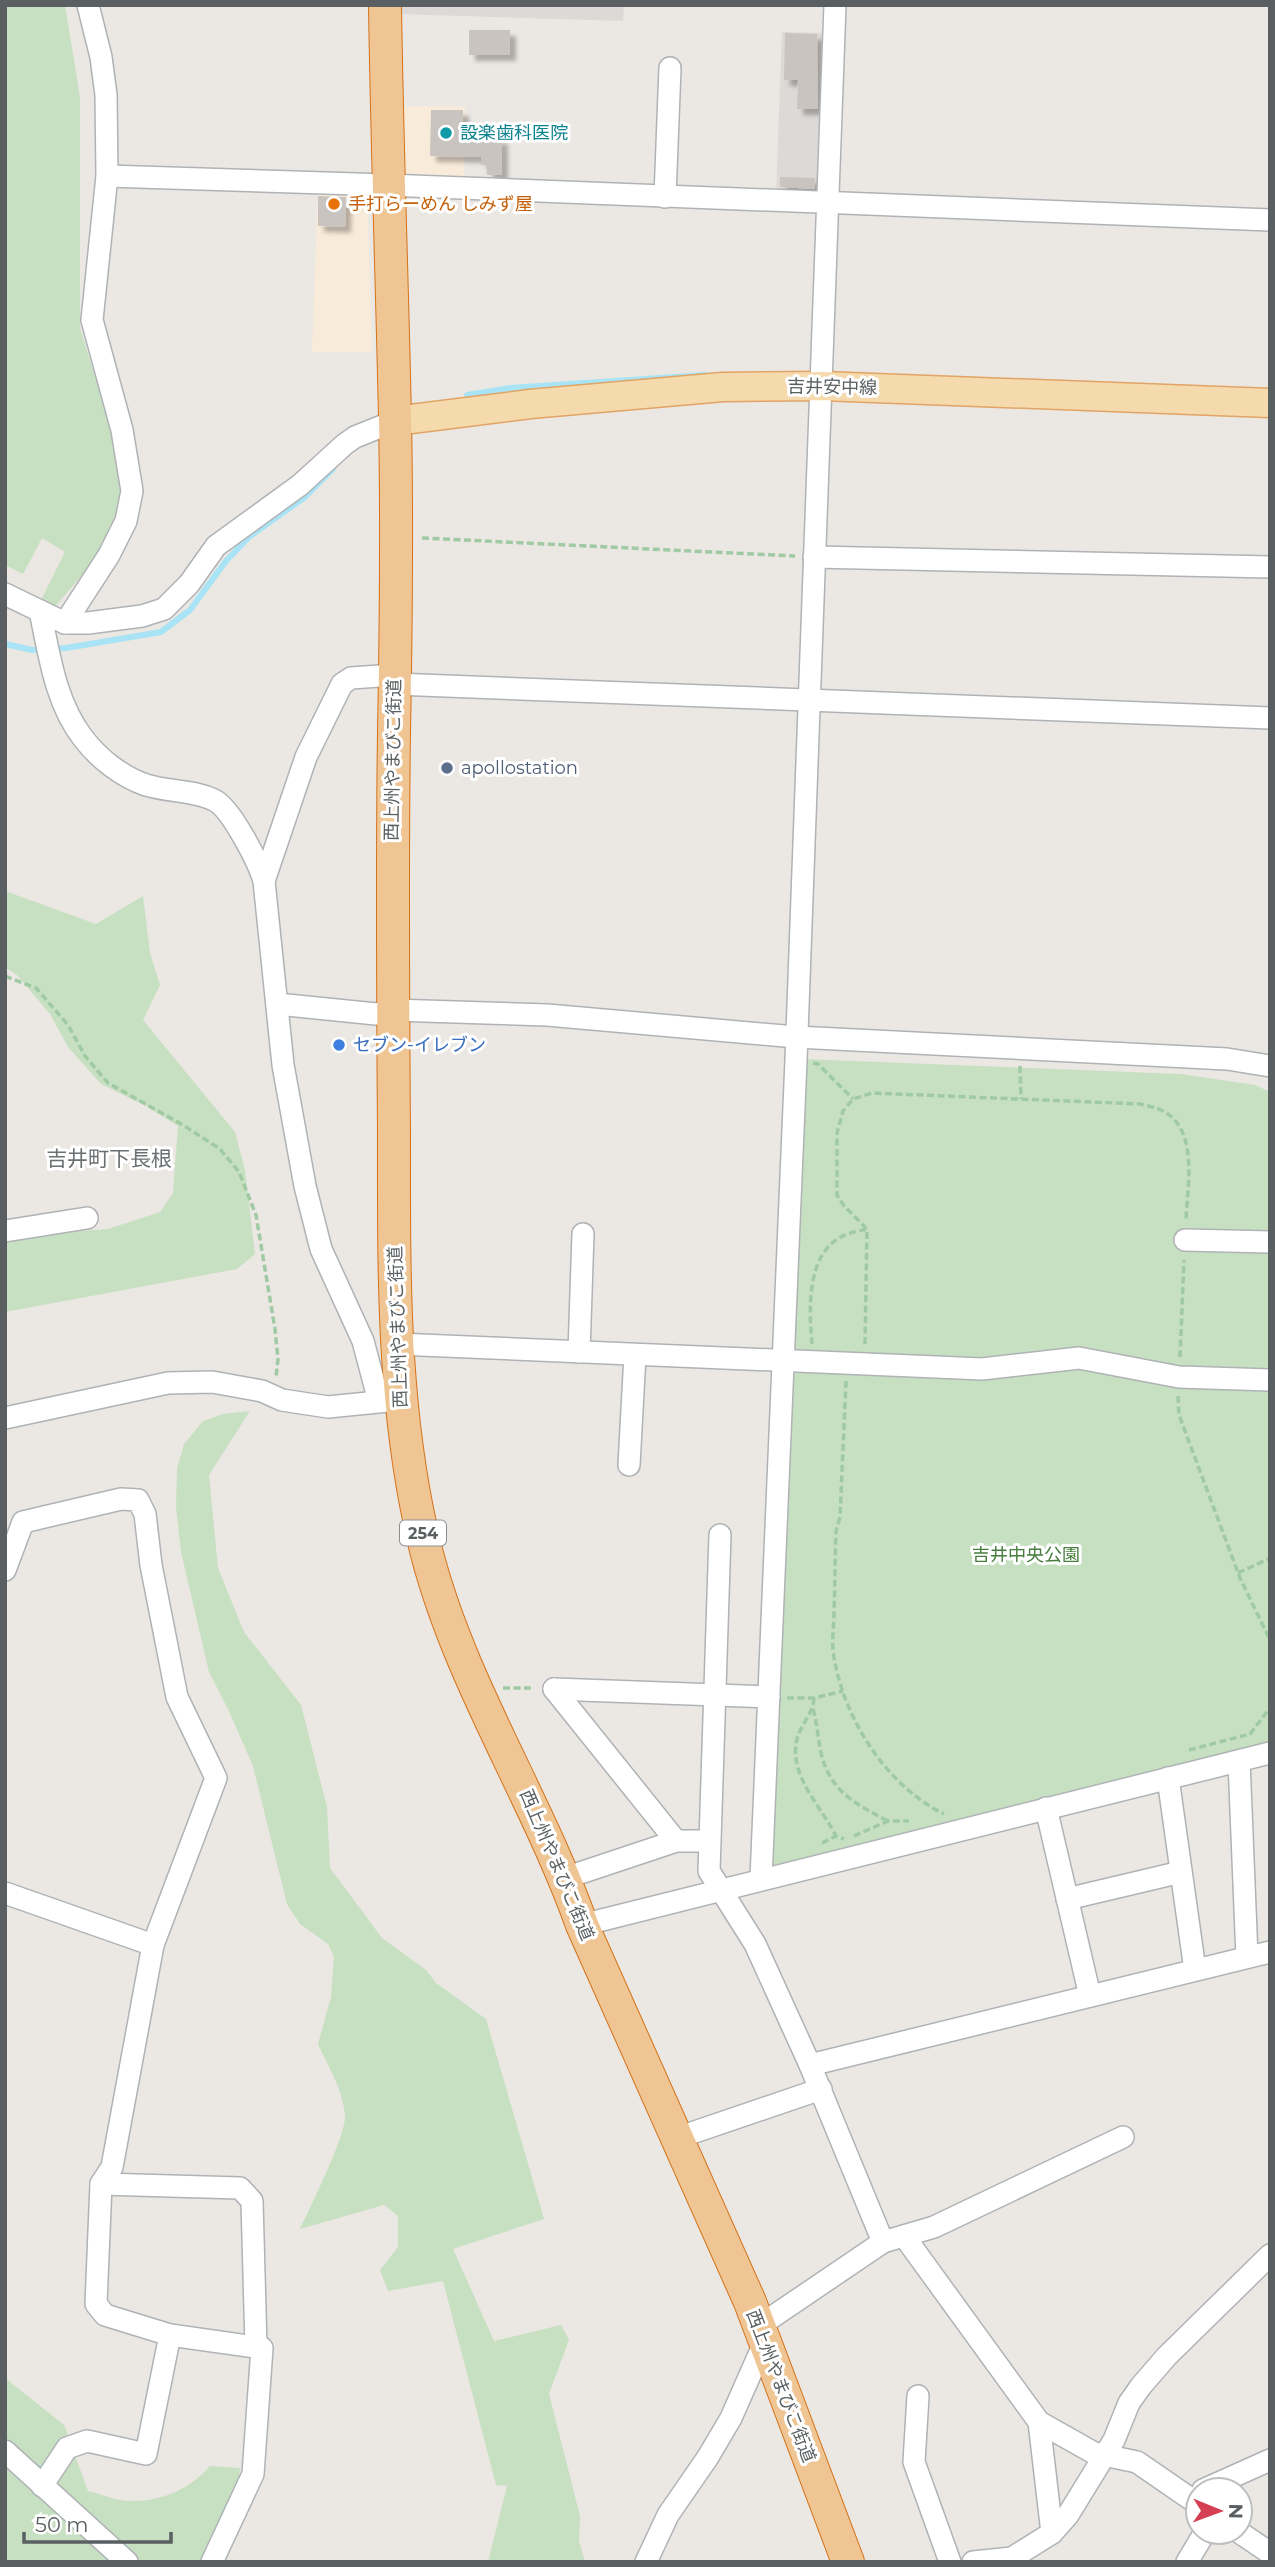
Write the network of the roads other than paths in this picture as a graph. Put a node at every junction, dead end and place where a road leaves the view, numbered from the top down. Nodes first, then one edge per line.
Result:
1 (88, 5) edge
2 (385, 5) edge
3 (835, 5) edge
4 (670, 68) dead end
5 (107, 176) junction
6 (387, 185) junction
7 (665, 197) junction
8 (827, 203) junction
9 (1270, 220) edge
10 (822, 386) junction
11 (1270, 403) edge
12 (395, 421) junction
13 (814, 557) junction
14 (1270, 567) edge
15 (5, 594) edge
16 (40, 611) junction
17 (65, 623) junction
18 (394, 680) junction
19 (810, 700) junction
20 (1270, 718) edge
21 (264, 881) junction
22 (277, 1004) junction
23 (393, 1010) junction
24 (796, 1037) junction
25 (1270, 1066) edge
26 (87, 1218) dead end
27 (5, 1231) edge
28 (583, 1234) dead end
29 (1185, 1240) road end
30 (1270, 1242) edge
31 (397, 1344) junction
32 (579, 1352) junction
33 (635, 1354) junction
34 (783, 1361) junction
35 (1270, 1380) edge
36 (388, 1395) junction
37 (5, 1418) edge
38 (629, 1465) dead end
39 (720, 1535) dead end
40 (5, 1570) edge
41 (713, 1695) junction
42 (769, 1697) junction
43 (1270, 1753) edge
44 (1239, 1760) junction
45 (1168, 1778) junction
46 (1046, 1808) junction
47 (676, 1841) junction
48 (708, 1841) junction
49 (1181, 1872) junction
50 (565, 1878) junction
51 (761, 1879) junction
52 (720, 1889) junction
53 (5, 1893) edge
54 (1067, 1899) junction
55 (582, 1925) junction
56 (153, 1945) junction
57 (1270, 1952) edge
58 (1248, 1957) junction
59 (1195, 1970) junction
60 (1090, 1996) junction
61 (810, 2065) junction
62 (821, 2089) junction
63 (1123, 2137) dead end
64 (677, 2138) junction
65 (101, 2184) junction
66 (904, 2236) junction
67 (883, 2242) junction
68 (1270, 2255) edge
69 (762, 2333) junction
70 (170, 2335) junction
71 (256, 2347) junction
72 (918, 2396) dead end
73 (1039, 2423) junction
74 (5, 2451) edge
75 (1103, 2455) junction
76 (1270, 2460) edge
77 (1238, 2476) edge
78 (42, 2486) junction
79 (1184, 2489) edge
80 (1254, 2542) edge
81 (1045, 2546) edge
82 (1197, 2546) edge
83 (1270, 2553) edge
84 (127, 2562) edge
85 (212, 2562) edge
86 (646, 2562) edge
87 (848, 2562) edge
88 (950, 2562) edge
89 (973, 2562) edge
90 (1187, 2562) edge

1 - 5 street
2 - 6 highway, 西上州やまびこ街道 / 254
3 - 8 street
4 - 7 street
5 - 6 street
5 - 17 street
6 - 7 street
6 - 12 highway, 西上州やまびこ街道 / 254
7 - 8 street
8 - 9 street
8 - 10 street
10 - 11 main road, 吉井安中線
10 - 12 main road, 吉井安中線
10 - 13 street
12 - 17 street
12 - 18 highway, 西上州やまびこ街道 / 254
13 - 14 street
13 - 19 street
15 - 16 street
16 - 17 street
16 - 21 street
18 - 19 street
18 - 21 street
18 - 23 highway, 西上州やまびこ街道 / 254
19 - 20 street
19 - 24 street
21 - 22 street
22 - 23 street
22 - 36 street
23 - 24 street
23 - 31 highway, 西上州やまびこ街道 / 254
24 - 25 street
24 - 34 street
26 - 27 street
28 - 32 street
29 - 30 street
31 - 32 street
31 - 36 highway, 西上州やまびこ街道 / 254
32 - 33 street
33 - 34 street
33 - 38 street
34 - 35 street
34 - 42 street
36 - 37 street
36 - 50 highway, 西上州やまびこ街道 / 254
39 - 41 street
40 - 56 street
41 - 42 street
41 - 47 street
41 - 48 street
42 - 51 street
43 - 44 street
44 - 45 street
44 - 58 street
45 - 46 street
45 - 49 street
46 - 51 street
46 - 54 street
47 - 48 street
47 - 50 street
48 - 52 street
49 - 54 street
49 - 59 street
50 - 55 highway, 西上州やまびこ街道 / 254
51 - 52 street
52 - 55 street
52 - 61 street
53 - 56 street
54 - 60 street
55 - 64 highway, 西上州やまびこ街道 / 254
56 - 65 street
57 - 58 street
58 - 59 street
59 - 60 street
60 - 61 street
61 - 62 street
62 - 64 street
62 - 67 street
63 - 66 street
64 - 69 highway, 西上州やまびこ街道 / 254
65 - 70 street
65 - 71 street
66 - 67 street
66 - 73 street
67 - 69 street
68 - 75 street
69 - 86 street
69 - 87 highway, 西上州やまびこ街道 / 254
70 - 71 street
70 - 78 street
71 - 85 street
72 - 88 street
73 - 75 street
73 - 81 street
74 - 78 street
75 - 79 street
75 - 81 street
76 - 77 street
78 - 84 street
80 - 83 street
81 - 89 street
82 - 90 street

